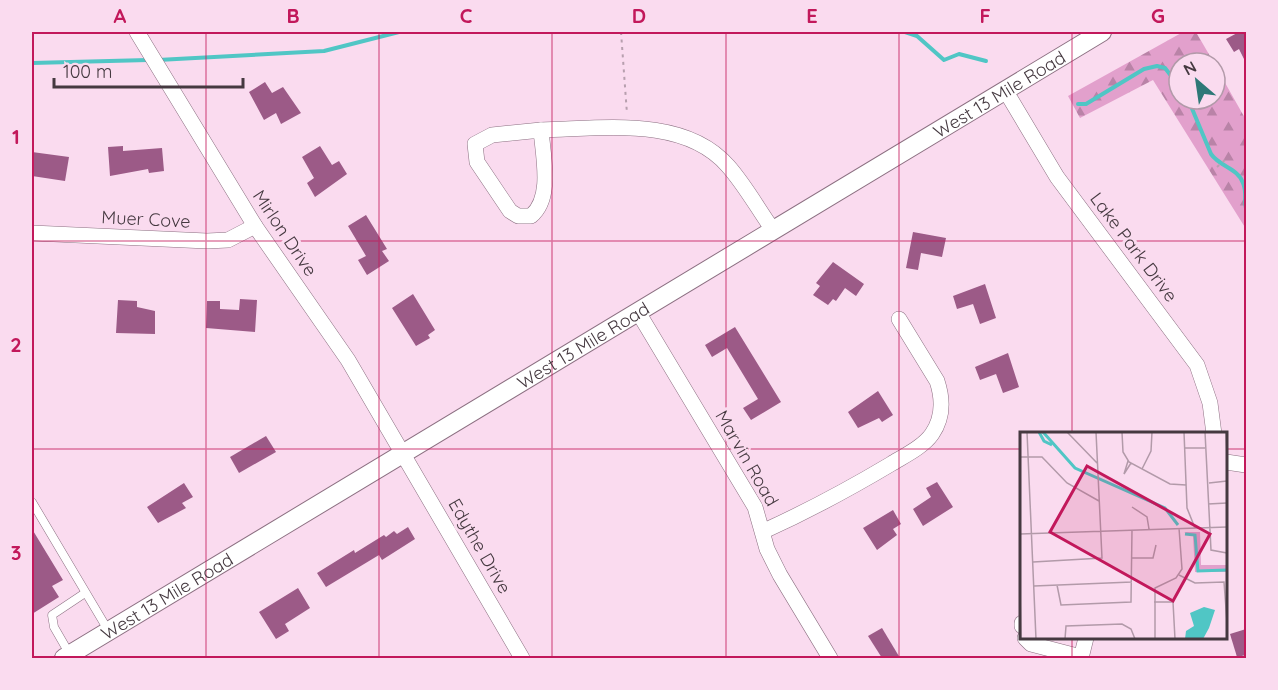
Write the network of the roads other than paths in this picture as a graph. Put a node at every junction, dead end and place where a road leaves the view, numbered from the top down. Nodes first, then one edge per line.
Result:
1 (137, 32) edge
2 (1102, 32) edge
3 (1005, 90) junction
4 (541, 130) junction
5 (255, 226) junction
6 (772, 230) junction
7 (32, 233) edge
8 (638, 312) junction
9 (899, 319) dead end
10 (1214, 432) edge
11 (404, 453) junction
12 (1227, 462) edge
13 (1246, 465) edge
14 (32, 502) edge
15 (764, 531) junction
16 (85, 593) junction
17 (109, 631) junction
18 (1026, 639) edge
19 (1086, 639) edge
20 (67, 657) edge
21 (522, 658) edge
22 (830, 658) edge
23 (1081, 658) edge

1 - 5 street, Mirlon Drive
2 - 3 street, West 13 Mile Road
3 - 6 street, West 13 Mile Road
3 - 10 street, Lake Park Drive
4 - 4 street
4 - 6 street
5 - 7 street, Muer Cove
5 - 11 street, Mirlon Drive
6 - 8 street, West 13 Mile Road
8 - 11 street, West 13 Mile Road
8 - 15 street, Marvin Road
9 - 15 street
11 - 17 street, West 13 Mile Road
11 - 21 street, Edythe Drive
12 - 13 street
14 - 16 lane
15 - 22 street, Marvin Road
16 - 17 lane
16 - 20 lane
17 - 20 street, West 13 Mile Road
18 - 23 street
19 - 23 street

